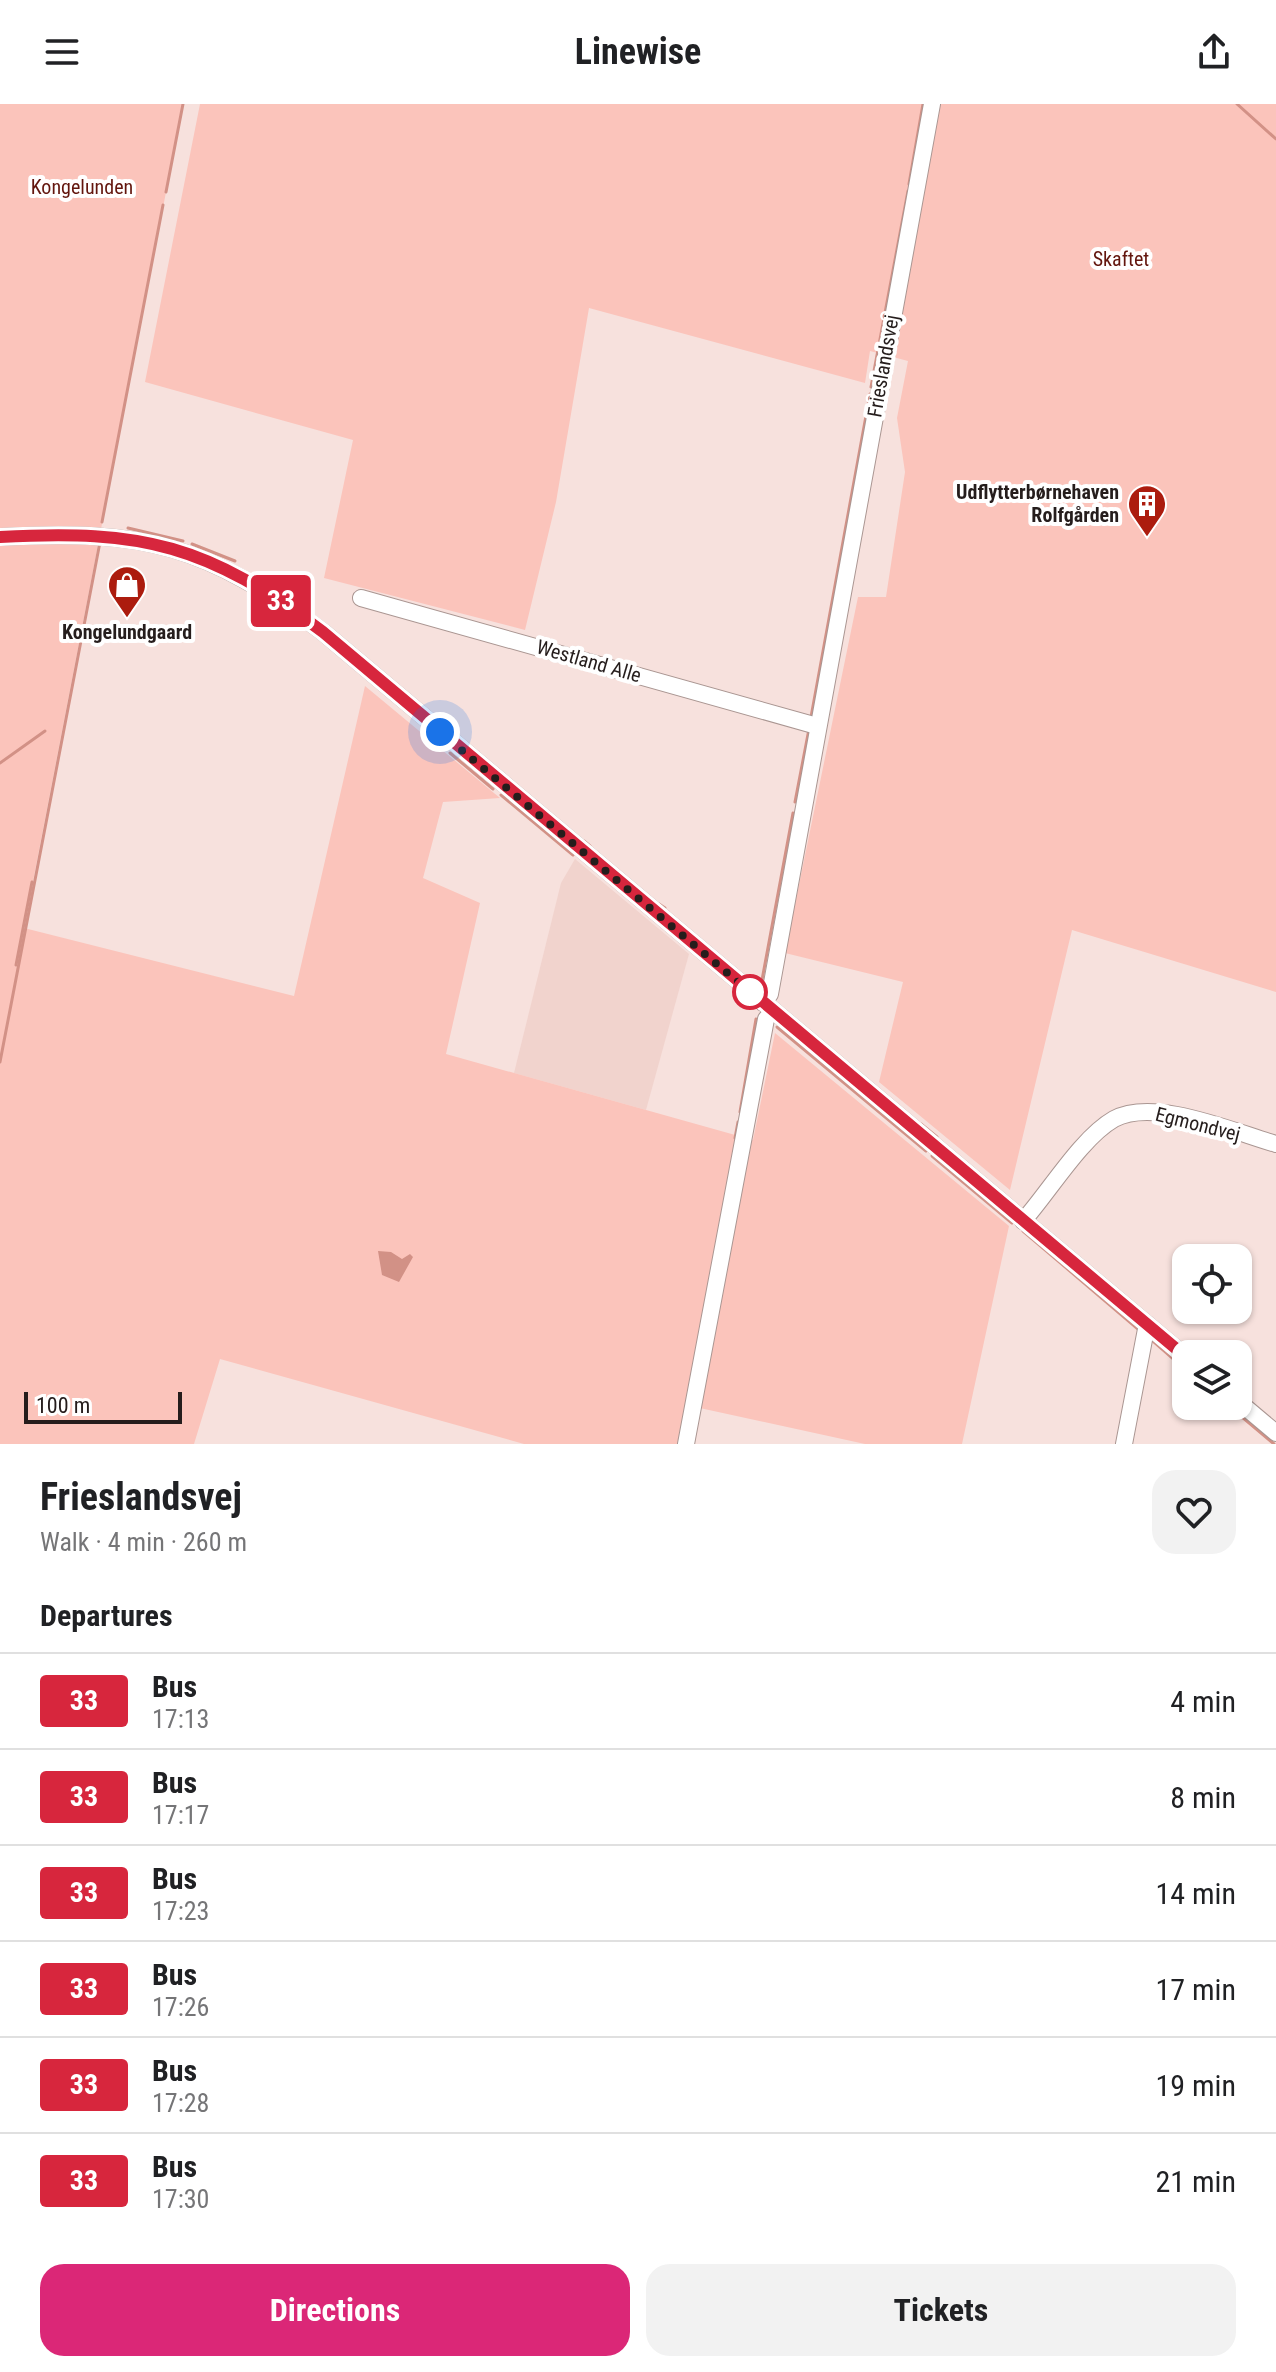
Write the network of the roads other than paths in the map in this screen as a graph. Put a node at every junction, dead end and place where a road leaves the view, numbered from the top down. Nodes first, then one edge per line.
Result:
1 (932, 104) edge
2 (0, 537) edge
3 (361, 598) dead end
4 (817, 726) junction
5 (768, 1007) junction
6 (1276, 1144) edge
7 (1023, 1221) junction
8 (1147, 1324) junction
9 (1172, 1345) edge
10 (1252, 1413) edge
11 (1276, 1433) edge
12 (686, 1444) edge
13 (1124, 1444) edge

1 - 4 street, Frieslandsvej
2 - 5 street
3 - 4 street, Westland Alle
4 - 5 street, Frieslandsvej
5 - 7 street
5 - 12 street, Frieslandsvej
6 - 7 street, Egmondvej
7 - 8 street
8 - 9 street
8 - 13 street
10 - 11 street

